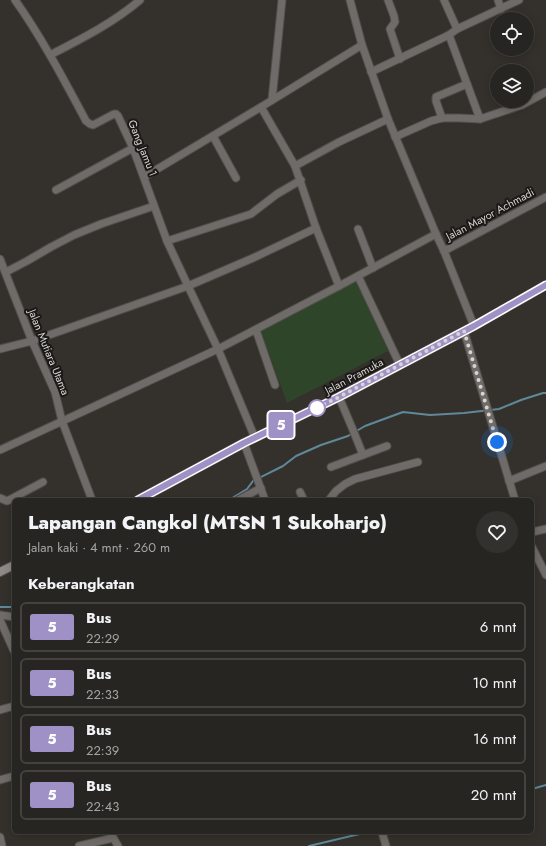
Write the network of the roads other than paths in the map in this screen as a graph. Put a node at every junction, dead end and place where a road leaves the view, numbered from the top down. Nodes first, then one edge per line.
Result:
1 (15, 0) edge
2 (140, 0) edge
3 (282, 0) edge
4 (350, 0) edge
5 (388, 0) edge
6 (444, 0) edge
7 (498, 0) edge
8 (519, 0) edge
9 (501, 9) junction
10 (457, 30) junction
11 (449, 35) junction
12 (362, 45) junction
13 (50, 55) junction
14 (400, 58) junction
15 (371, 72) junction
16 (467, 84) junction
17 (546, 92) edge
18 (272, 100) junction
19 (261, 107) junction
20 (442, 118) junction
21 (388, 119) junction
22 (480, 119) junction
23 (213, 136) junction
24 (395, 137) junction
25 (133, 148) junction
26 (295, 166) junction
27 (144, 177) junction
28 (236, 178) dead end
29 (300, 180) junction
30 (56, 190) dead end
31 (546, 197) edge
32 (154, 206) junction
33 (316, 228) junction
34 (358, 230) dead end
35 (436, 234) junction
36 (167, 241) junction
37 (444, 251) junction
38 (0, 259) edge
39 (373, 268) junction
40 (6, 272) junction
41 (358, 276) junction
42 (188, 286) junction
43 (339, 286) junction
44 (546, 286) edge
45 (474, 326) junction
46 (256, 330) junction
47 (464, 331) junction
48 (32, 341) junction
49 (0, 349) edge
50 (218, 349) junction
51 (400, 365) junction
52 (275, 385) dead end
53 (339, 397) junction
54 (62, 421) junction
55 (255, 438) junction
56 (244, 443) junction
57 (387, 446) dead end
58 (0, 450) edge
59 (363, 455) junction
60 (418, 462) dead end
61 (546, 466) edge
62 (331, 467) dead end
63 (509, 481) junction
64 (44, 482) dead end
65 (261, 488) junction
66 (300, 492) dead end
67 (0, 498) edge
68 (16, 498) edge
69 (91, 498) edge
70 (142, 498) edge
71 (242, 498) edge
72 (264, 498) edge
73 (303, 498) edge
74 (331, 498) edge
75 (514, 498) edge
76 (12, 500) edge
77 (546, 529) edge
78 (534, 532) edge
79 (534, 550) edge
80 (12, 566) edge
81 (0, 572) edge
82 (546, 575) edge
83 (0, 615) edge
84 (12, 617) edge
85 (0, 620) edge
86 (12, 647) edge
87 (12, 707) edge
88 (0, 710) edge
89 (12, 777) edge
90 (0, 780) edge
91 (383, 834) edge
92 (112, 835) edge
93 (0, 837) edge
94 (2, 846) edge
95 (79, 846) edge
96 (118, 846) edge
97 (386, 846) edge

1 - 13 street, Gang Jamu 1
2 - 13 street
3 - 18 street
4 - 12 street
5 - 14 street
6 - 10 street
7 - 9 street
8 - 9 street
9 - 10 street
10 - 11 street
11 - 14 street
11 - 16 street
12 - 15 street
12 - 18 street
13 - 25 street, Gang Jamu 1
14 - 15 street
15 - 21 street
16 - 20 street
16 - 22 street
17 - 22 street
18 - 19 street
19 - 23 street
19 - 26 street
20 - 22 street
20 - 24 street
21 - 24 street
21 - 26 street
23 - 27 street
23 - 28 street
24 - 35 street
25 - 27 street, Gang Jamu 1
25 - 30 street
26 - 29 street
27 - 32 street, Gang Jamu 1
29 - 33 street
29 - 36 street
31 - 37 street, Jalan Mayor Achmadi
32 - 36 street, Gang Jamu 1
32 - 40 street
33 - 42 street
33 - 43 street
34 - 39 street
35 - 37 street
35 - 39 street
36 - 42 street, Gang Jamu 1
37 - 45 street
38 - 40 street, Jalan Mutiara Utama
39 - 41 street
40 - 48 street, Jalan Mutiara Utama
41 - 43 street
41 - 51 street
42 - 48 street
42 - 50 street, Gang Jamu 1
43 - 46 street
44 - 45 main road
45 - 47 main road, Jalan Pramuka
46 - 50 street
46 - 52 street
47 - 51 main road, Jalan Pramuka
47 - 63 street
48 - 49 street
48 - 54 street, Jalan Mutiara Utama
50 - 54 street
50 - 55 street, Gang Jamu 1
51 - 53 main road, Jalan Pramuka
53 - 55 main road, Jalan Pramuka
53 - 59 street
54 - 58 street
54 - 69 street, Jalan Mutiara Utama
55 - 56 main road, Jalan Pramuka
56 - 65 street
56 - 70 main road, Jalan Pramuka
57 - 59 street
59 - 62 street
60 - 74 street
61 - 63 street
63 - 75 street
64 - 68 street
65 - 71 street
65 - 72 street
66 - 73 street
67 - 76 street
77 - 78 street
79 - 82 street
80 - 81 main road
83 - 84 street
85 - 86 street
87 - 88 street
89 - 90 street
91 - 97 street
92 - 95 street
92 - 96 street
93 - 94 street

